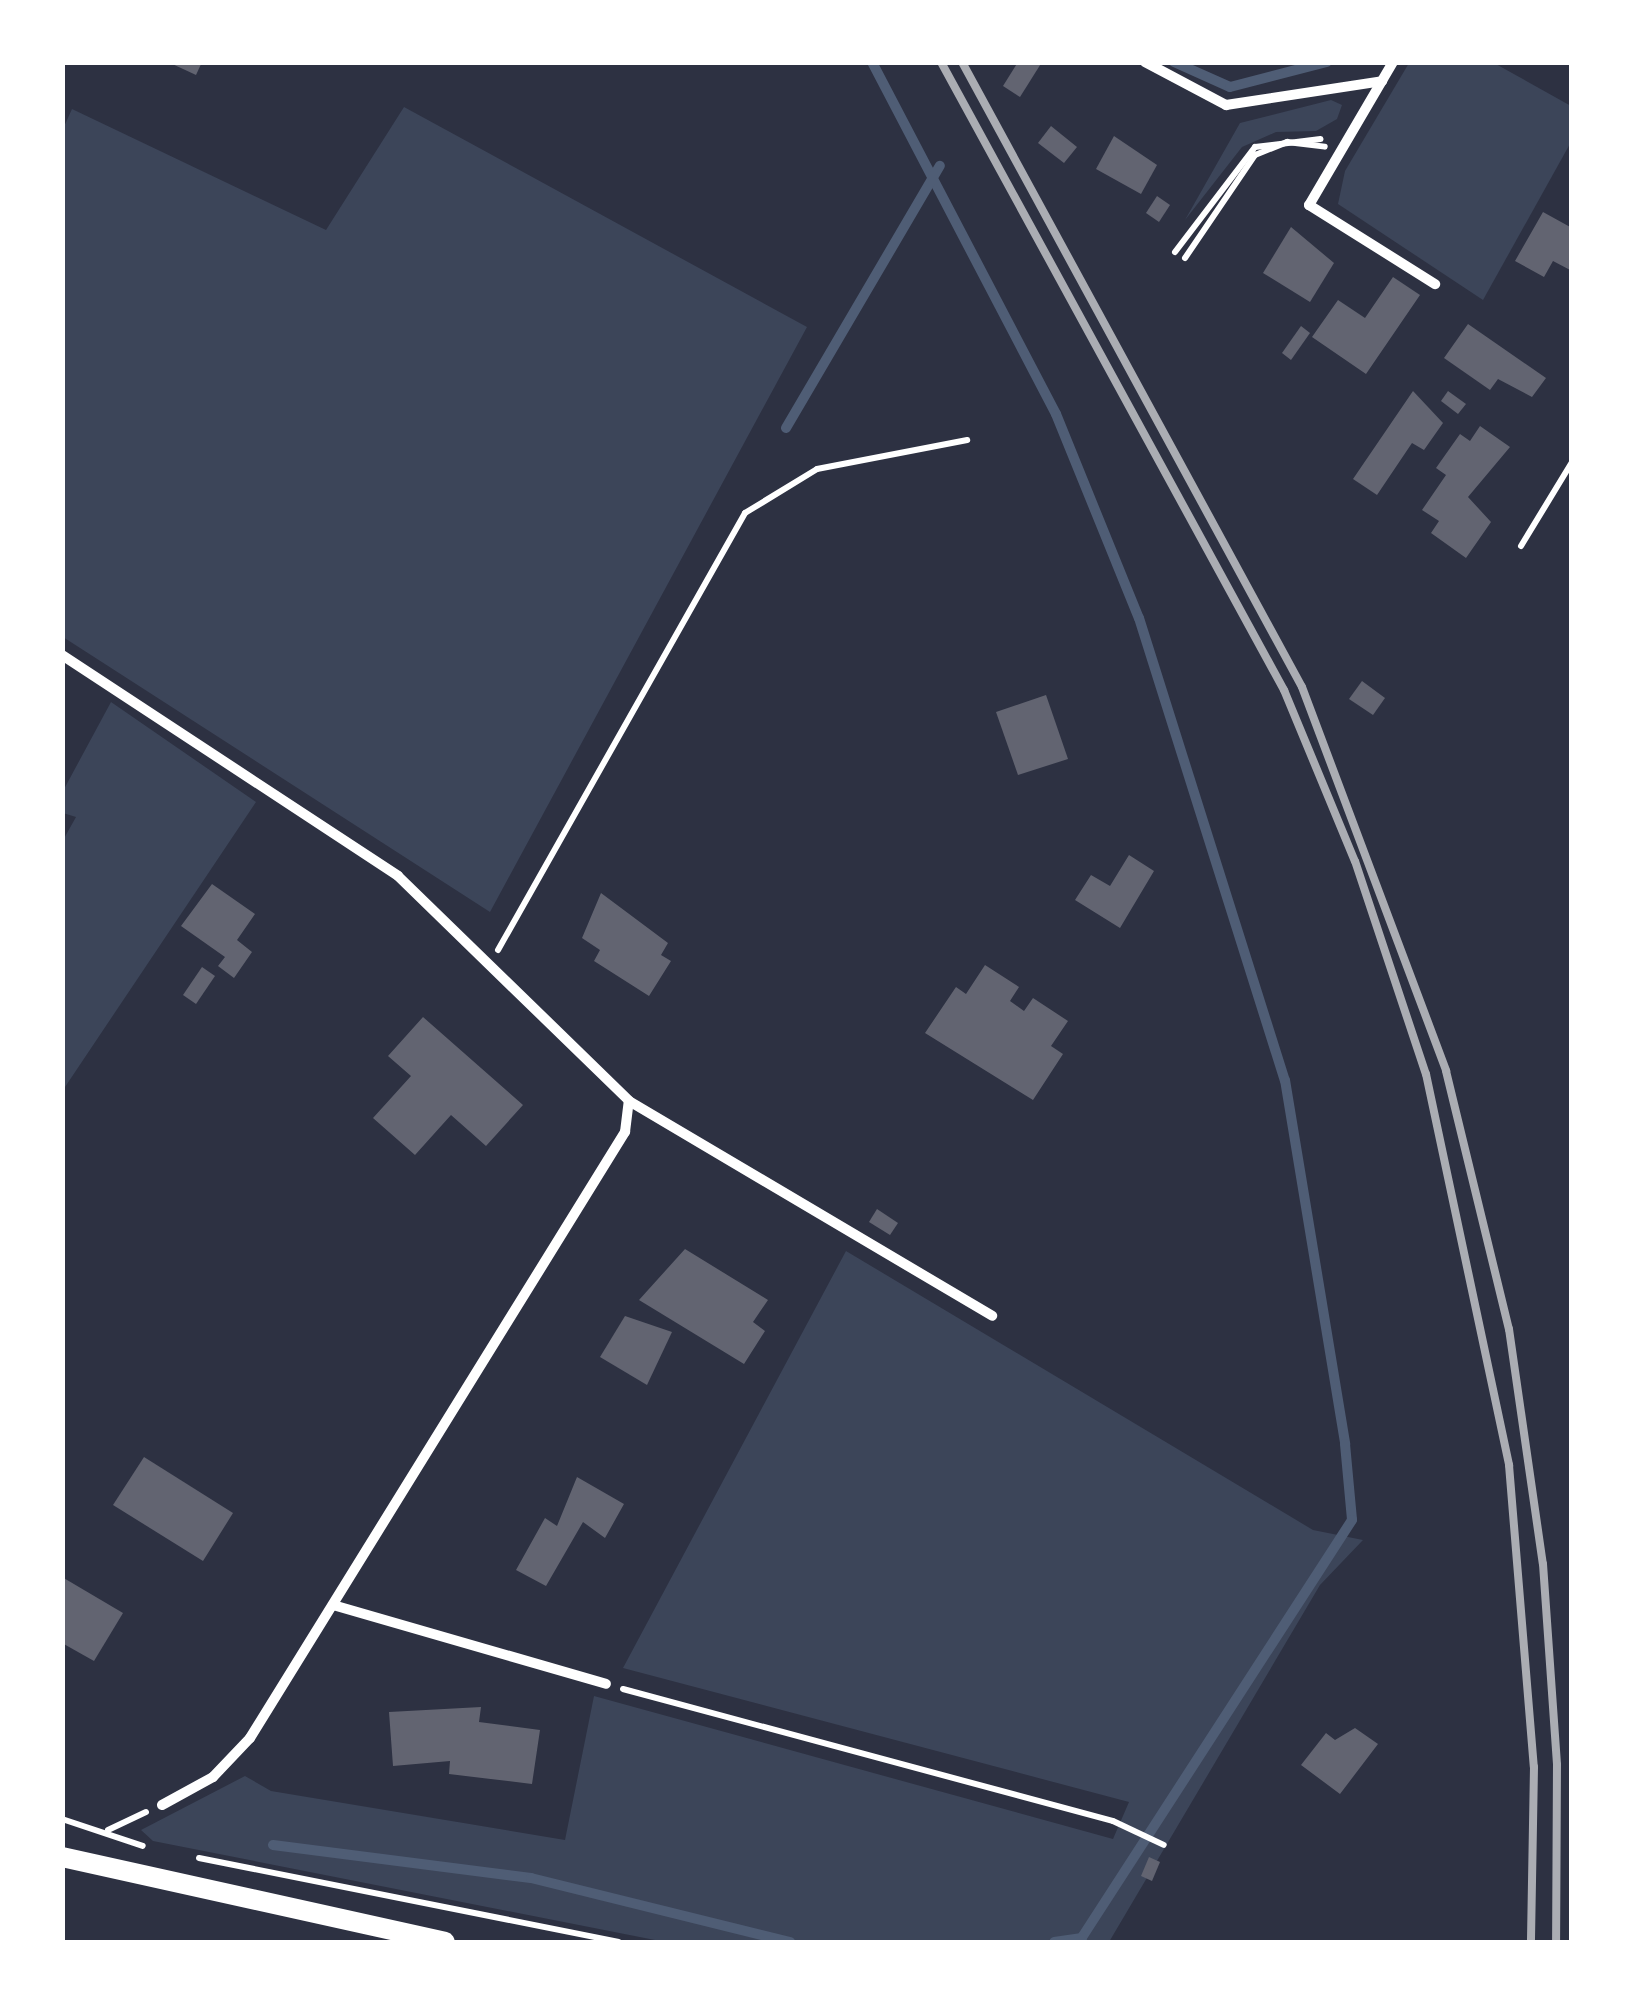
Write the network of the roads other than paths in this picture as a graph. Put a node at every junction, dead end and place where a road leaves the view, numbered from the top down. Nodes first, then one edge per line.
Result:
1 (1145, 62) edge
2 (1393, 62) edge
3 (1382, 81) junction
4 (1435, 284) dead end
5 (62, 655) edge
6 (629, 1101) junction
7 (992, 1316) dead end
8 (333, 1606) junction
9 (606, 1684) road end
10 (162, 1805) road end
11 (62, 1857) edge
12 (445, 1942) edge

1 - 3 street
2 - 3 street
3 - 4 street
5 - 6 street
6 - 7 street
6 - 8 street
8 - 9 street
8 - 10 street
11 - 12 main road

